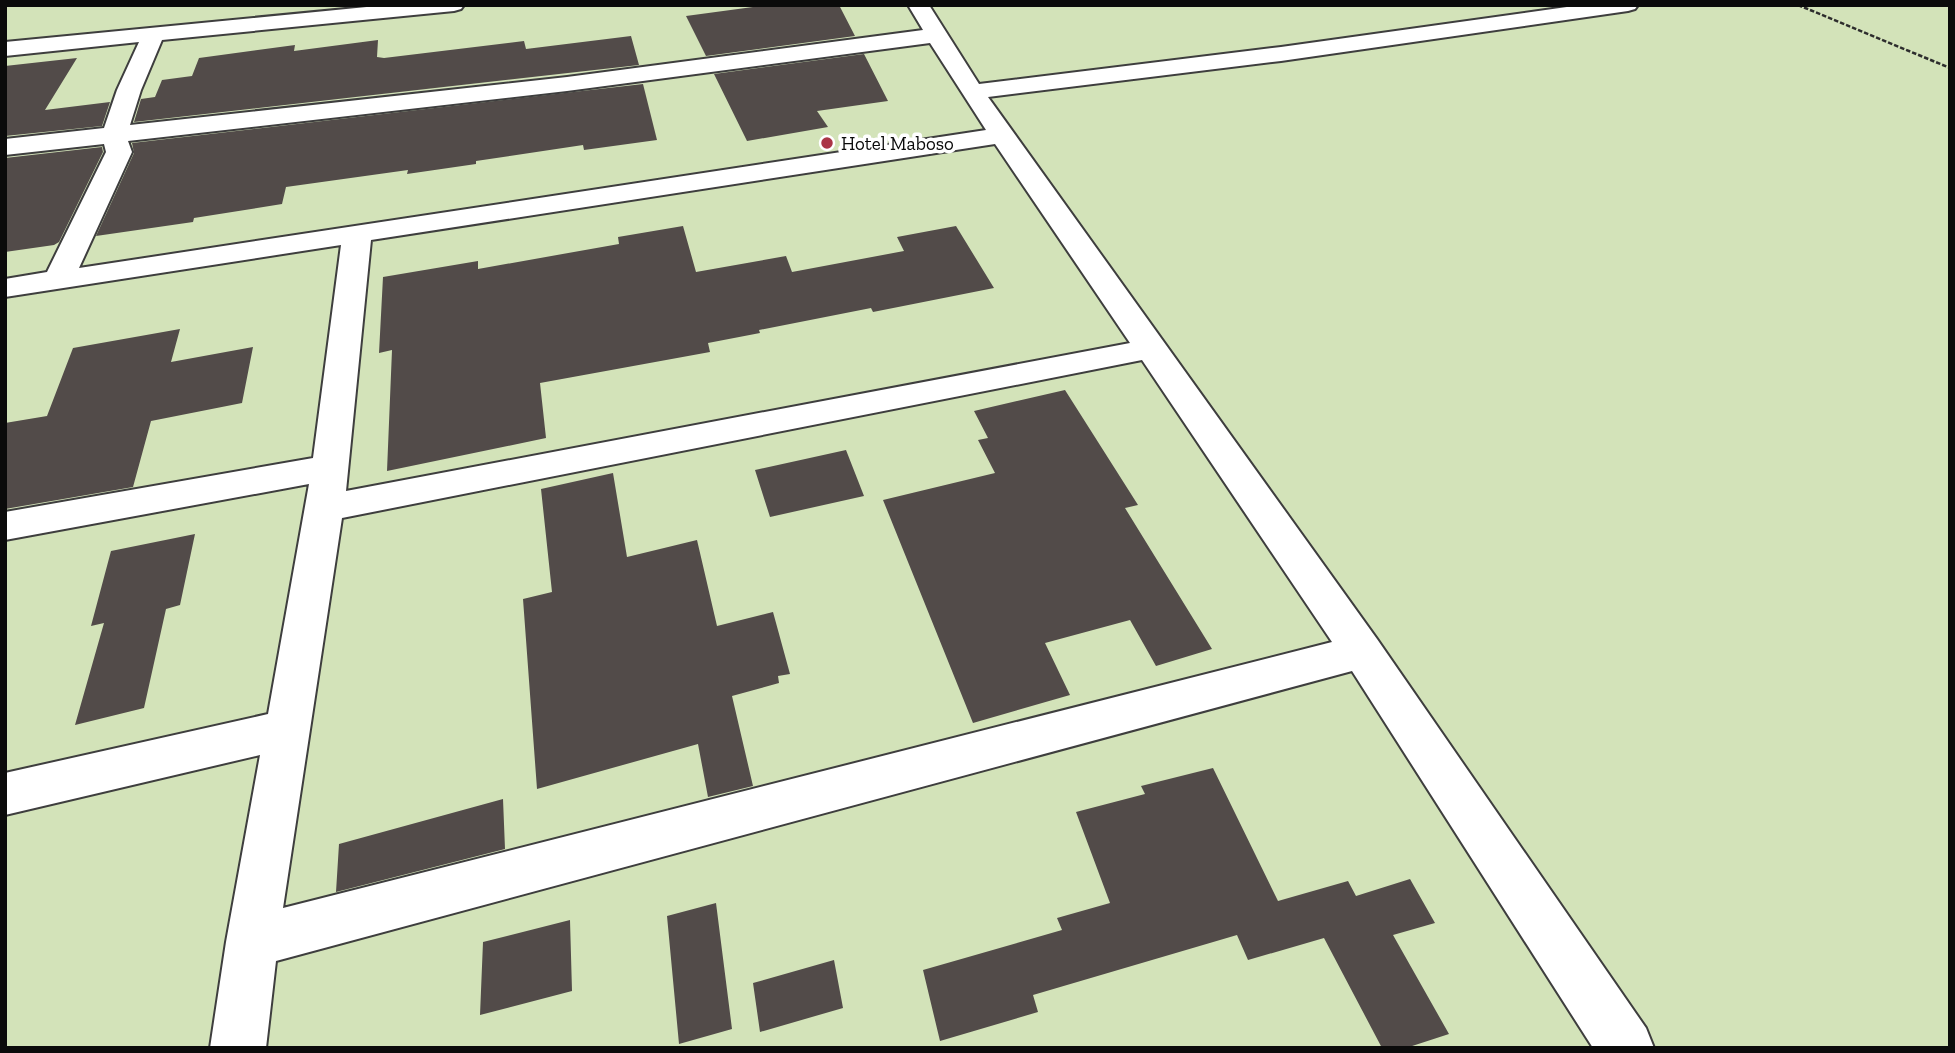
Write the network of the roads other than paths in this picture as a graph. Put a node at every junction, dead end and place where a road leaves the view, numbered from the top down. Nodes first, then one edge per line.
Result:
1 (454, 5) edge
2 (918, 5) edge
3 (1628, 5) edge
4 (153, 35) junction
5 (938, 35) junction
6 (5, 49) edge
7 (972, 92) junction
8 (1003, 135) junction
9 (114, 136) junction
10 (5, 147) edge
11 (357, 236) junction
12 (58, 281) junction
13 (5, 288) edge
14 (1153, 348) junction
15 (327, 488) junction
16 (5, 526) edge
17 (1362, 651) junction
18 (289, 729) junction
19 (5, 794) edge
20 (252, 942) junction
21 (238, 1048) edge
22 (1626, 1048) edge

1 - 4 street
2 - 5 street
3 - 7 street
4 - 6 street
4 - 9 street
5 - 7 street
5 - 9 street
7 - 8 street
8 - 11 street
8 - 14 street
9 - 10 street
9 - 12 street
11 - 12 street
11 - 15 street
12 - 13 street
14 - 15 street
14 - 17 street
15 - 16 street
15 - 18 street
17 - 20 street
17 - 22 street
18 - 19 street
18 - 20 street
20 - 21 street

